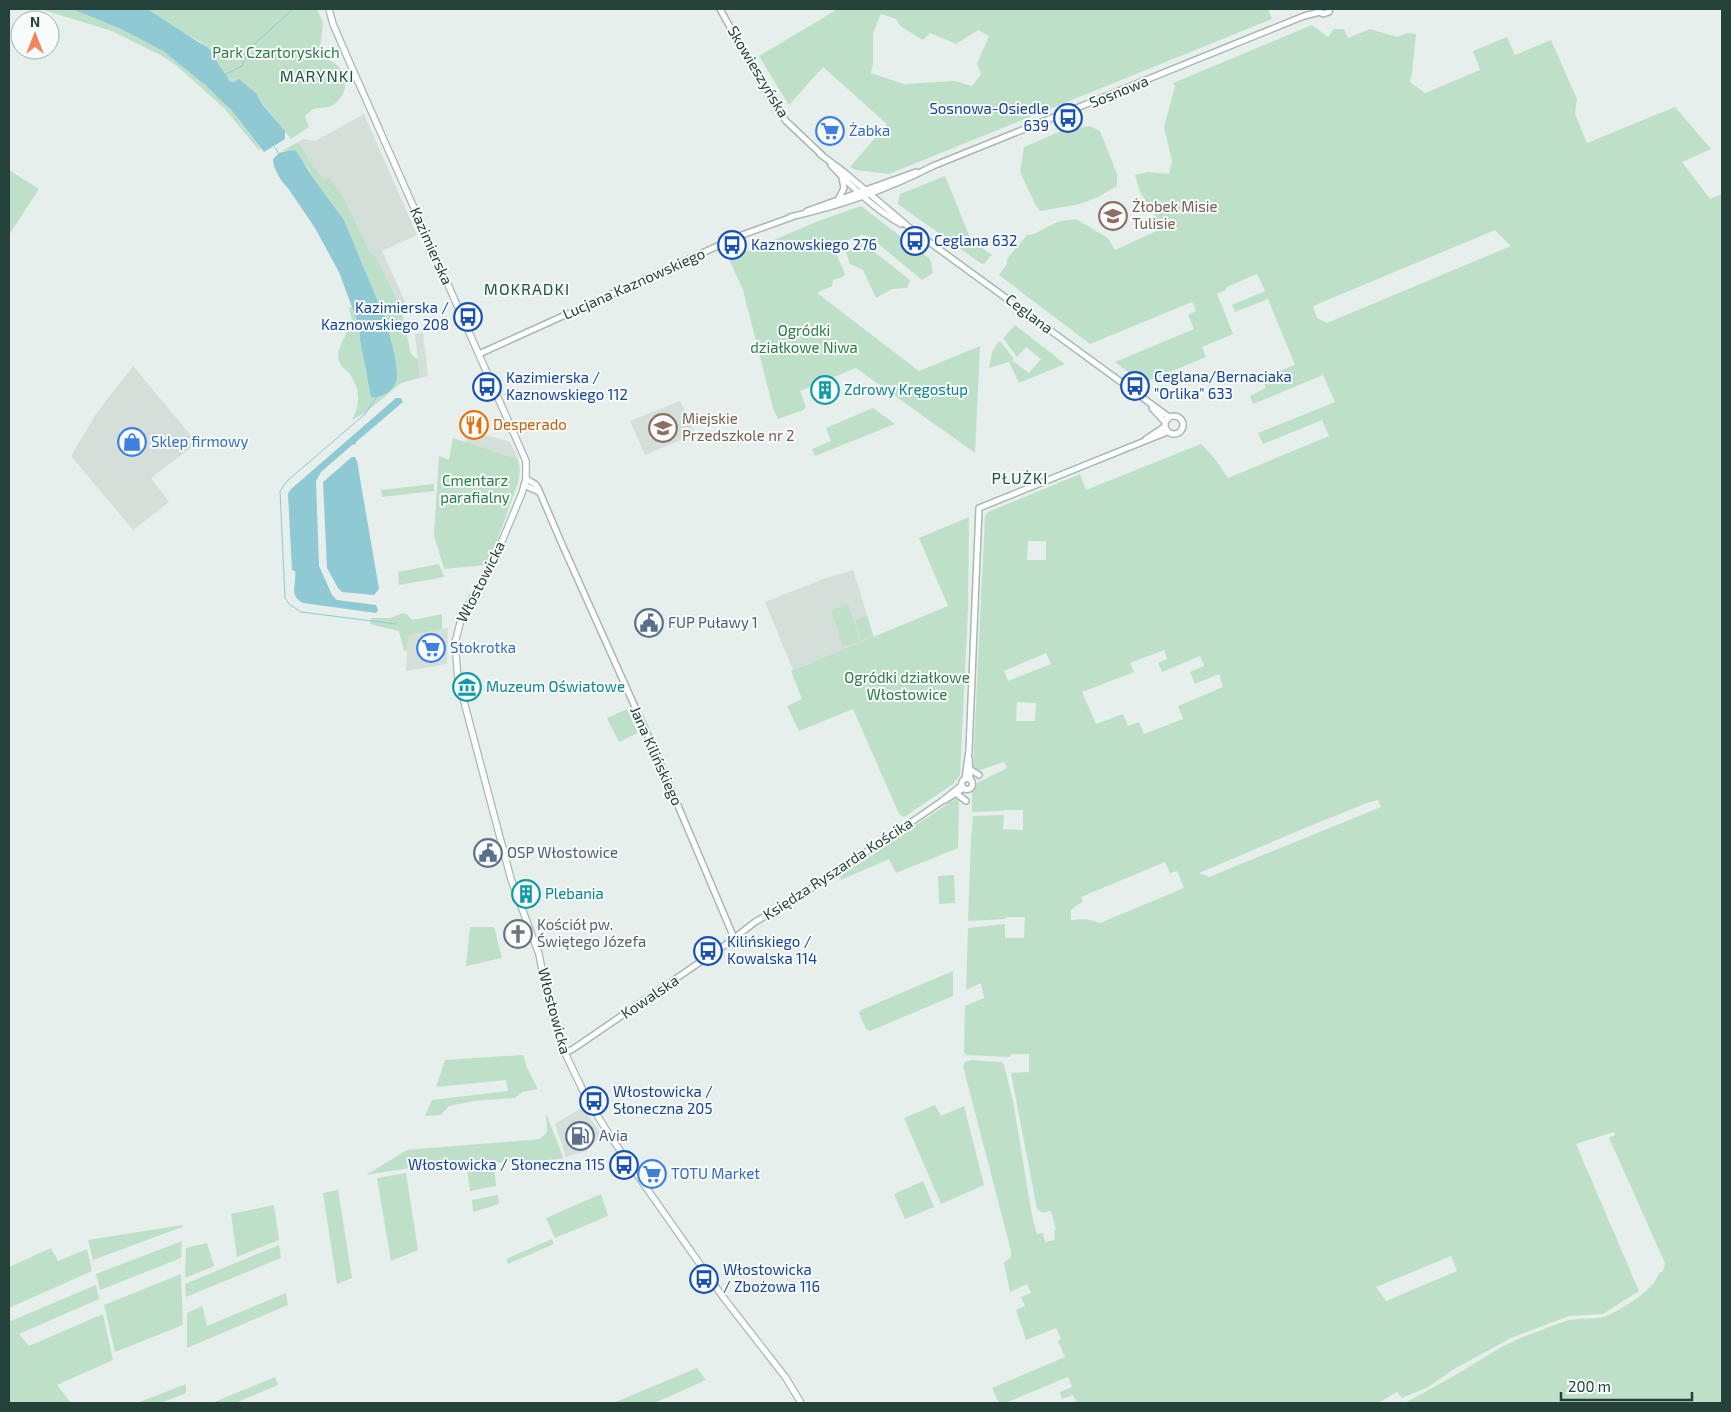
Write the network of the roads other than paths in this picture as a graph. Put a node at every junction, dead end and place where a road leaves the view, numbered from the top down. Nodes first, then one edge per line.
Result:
1 (329, 9) edge
2 (720, 9) edge
3 (1330, 9) edge
4 (1318, 10) edge
5 (820, 154) junction
6 (933, 166) junction
7 (841, 175) junction
8 (883, 188) junction
9 (864, 193) junction
10 (839, 198) junction
11 (882, 204) junction
12 (790, 217) junction
13 (910, 228) junction
14 (479, 354) junction
15 (525, 482) junction
16 (969, 750) junction
17 (970, 770) junction
18 (979, 775) dead end
19 (968, 779) junction
20 (963, 787) junction
21 (957, 794) junction
22 (966, 800) dead end
23 (942, 801) junction
24 (734, 938) junction
25 (565, 1053) junction
26 (800, 1403) edge

1 - 14 main road, Kazimierska
2 - 5 street, Skowieszyńska
3 - 4 street, Sosnowa
4 - 6 street, Sosnowa
5 - 7 street, Skowieszyńska
5 - 9 street, Skowieszyńska
6 - 8 street, Sosnowa
6 - 9 street, Sosnowa
7 - 9 street, Skowieszyńska
7 - 10 street
8 - 9 street, Sosnowa
8 - 11 street
9 - 10 street, Lucjana Kaznowskiego
9 - 11 street, Ceglana
9 - 12 street, Lucjana Kaznowskiego
9 - 13 street, Ceglana
10 - 12 street, Lucjana Kaznowskiego
11 - 13 street, Ceglana
12 - 14 street, Lucjana Kaznowskiego
13 - 16 street, Ceglana
14 - 15 main road, Kazimierska
15 - 24 street, Jana Kilińskiego
15 - 25 main road, Włostowicka
16 - 17 street
16 - 19 street
17 - 18 street
17 - 19 street
19 - 20 street
19 - 20 street
20 - 21 street, Księdza Ryszarda Kościka
20 - 23 street, Księdza Ryszarda Kościka
21 - 22 street
21 - 23 street, Księdza Ryszarda Kościka
23 - 24 street, Księdza Ryszarda Kościka
24 - 25 street, Kowalska
25 - 26 main road, Włostowicka

